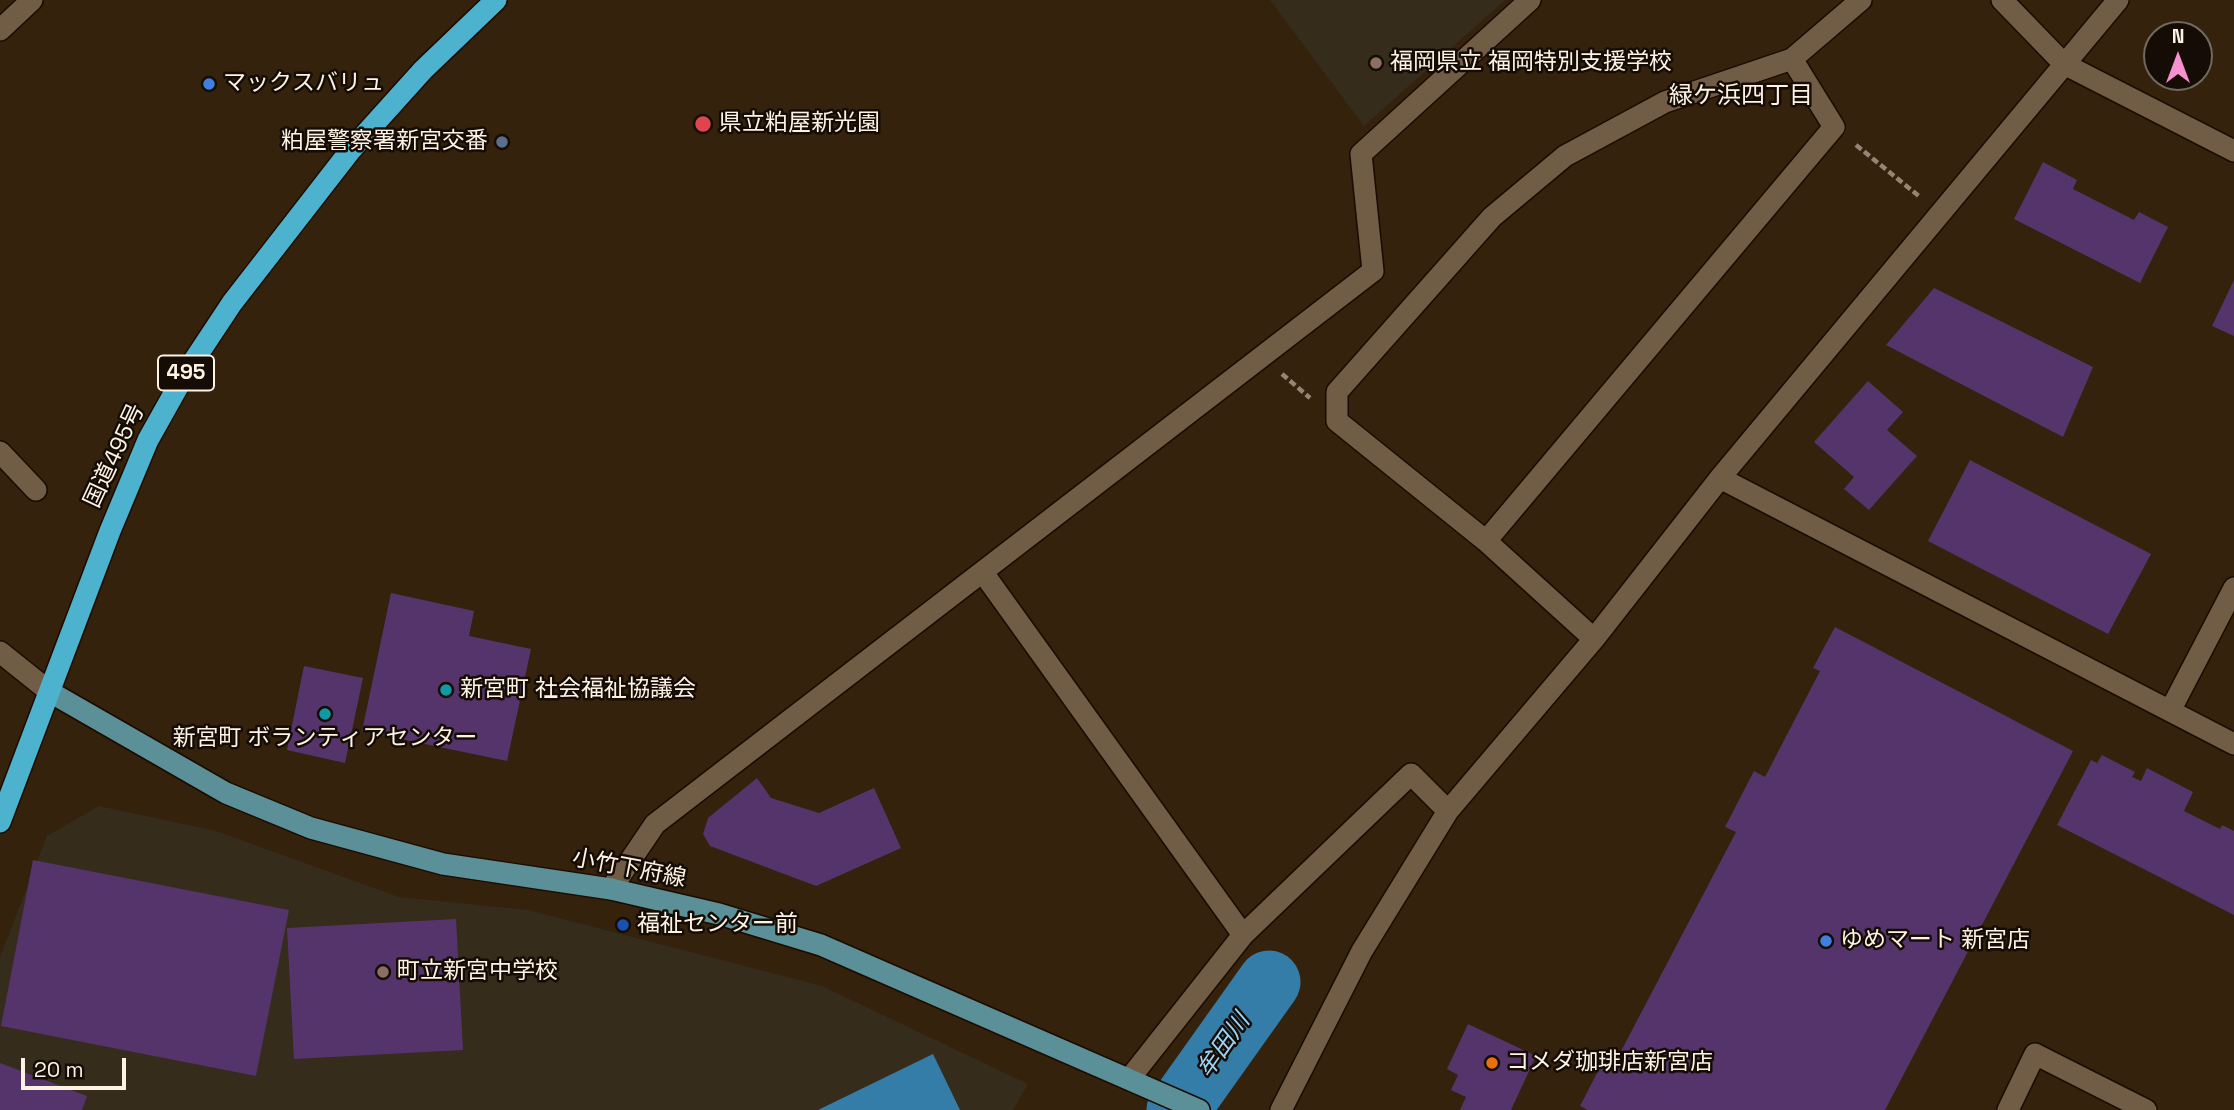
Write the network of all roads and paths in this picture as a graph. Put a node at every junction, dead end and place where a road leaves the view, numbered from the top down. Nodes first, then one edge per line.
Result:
1 (32, 0) edge
2 (496, 0) edge
3 (1530, 0) edge
4 (1861, 0) edge
5 (2002, 0) edge
6 (2118, 0) edge
7 (0, 30) edge
8 (1792, 59) junction
9 (2064, 64) junction
10 (1833, 127) junction
11 (2234, 151) edge
12 (1939, 212) junction
13 (1262, 358) junction
14 (1337, 421) junction
15 (0, 452) edge
16 (1720, 478) junction
17 (36, 490) dead end
18 (1486, 541) junction
19 (984, 574) junction
20 (2234, 588) edge
21 (1594, 639) junction
22 (0, 652) edge
23 (50, 692) junction
24 (2171, 709) junction
25 (2234, 744) edge
26 (1448, 811) junction
27 (0, 822) edge
28 (611, 889) junction
29 (1243, 935) junction
30 (1139, 1083) junction
31 (1199, 1110) edge
32 (1281, 1110) edge
33 (2008, 1110) edge
34 (2146, 1110) edge

1 - 7 street
2 - 23 highway, 国道495号 / 495
3 - 13 street
4 - 8 street
5 - 9 street
6 - 9 street
8 - 10 street
8 - 14 street
9 - 11 street
9 - 12 street
10 - 12 path
10 - 18 street
12 - 16 street
13 - 14 path
13 - 19 street
14 - 18 street
15 - 17 street
16 - 21 street
16 - 24 street
18 - 21 street
19 - 28 street
19 - 29 street
20 - 24 street
21 - 26 street
22 - 23 street
23 - 27 highway, 国道495号 / 495
23 - 28 main road, 小竹下府線
24 - 25 street
26 - 29 street
26 - 32 street
28 - 30 main road, 小竹下府線
29 - 30 street
30 - 31 main road, 小竹下府線
33 - 34 street

